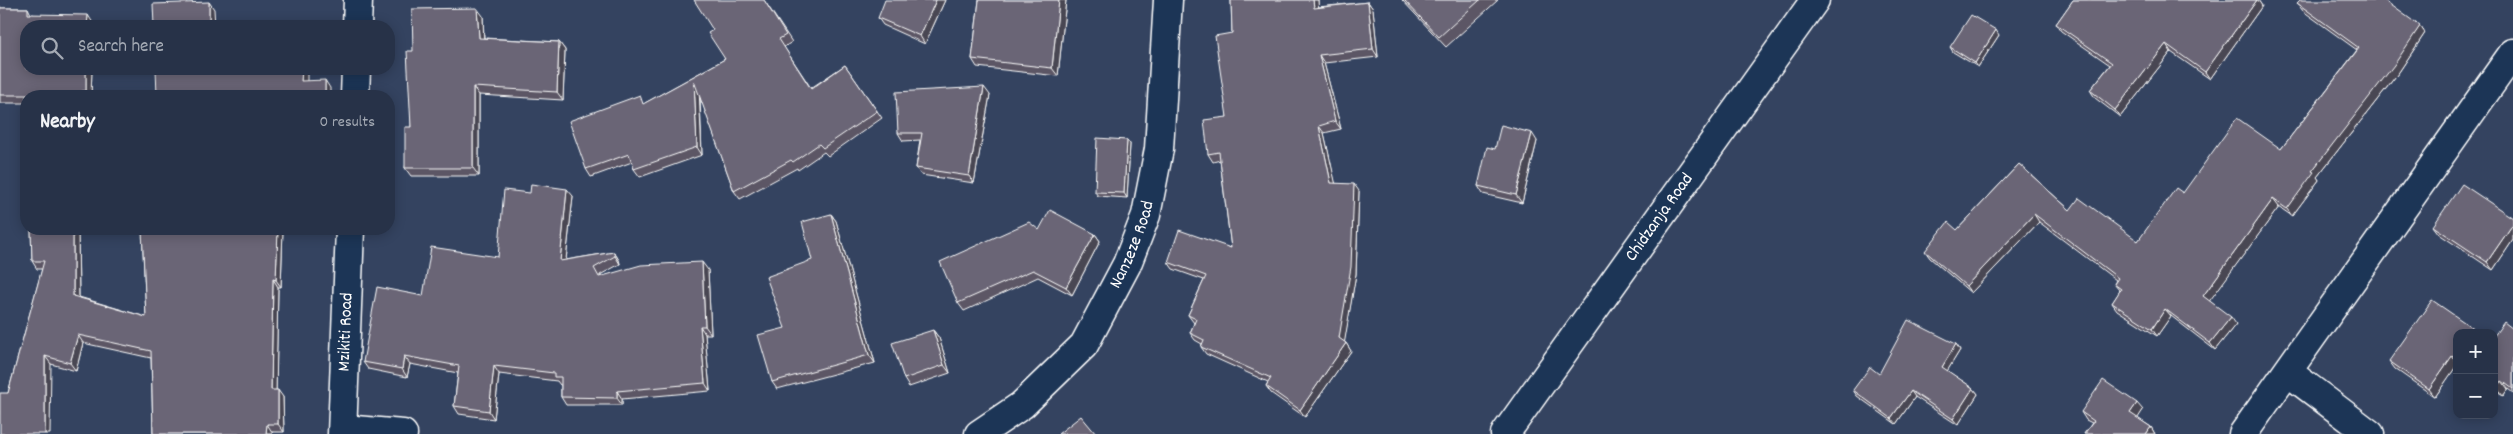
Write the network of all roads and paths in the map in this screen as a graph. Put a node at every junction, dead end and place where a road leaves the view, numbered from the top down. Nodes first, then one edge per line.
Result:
1 (358, 0) edge
2 (1168, 0) edge
3 (1815, 0) edge
4 (357, 20) edge
5 (2513, 53) edge
6 (356, 75) edge
7 (355, 90) edge
8 (350, 235) edge
9 (2288, 372) junction
10 (343, 432) edge
11 (403, 434) edge
12 (979, 434) edge
13 (1505, 434) edge
14 (2243, 434) edge
15 (2370, 434) edge

1 - 4 street
2 - 12 street, Nanzeze Road
3 - 13 street, Chidzanja Road
5 - 9 street
6 - 7 street
8 - 10 street, Mzikiti Road
9 - 14 street
9 - 15 street
10 - 11 street

